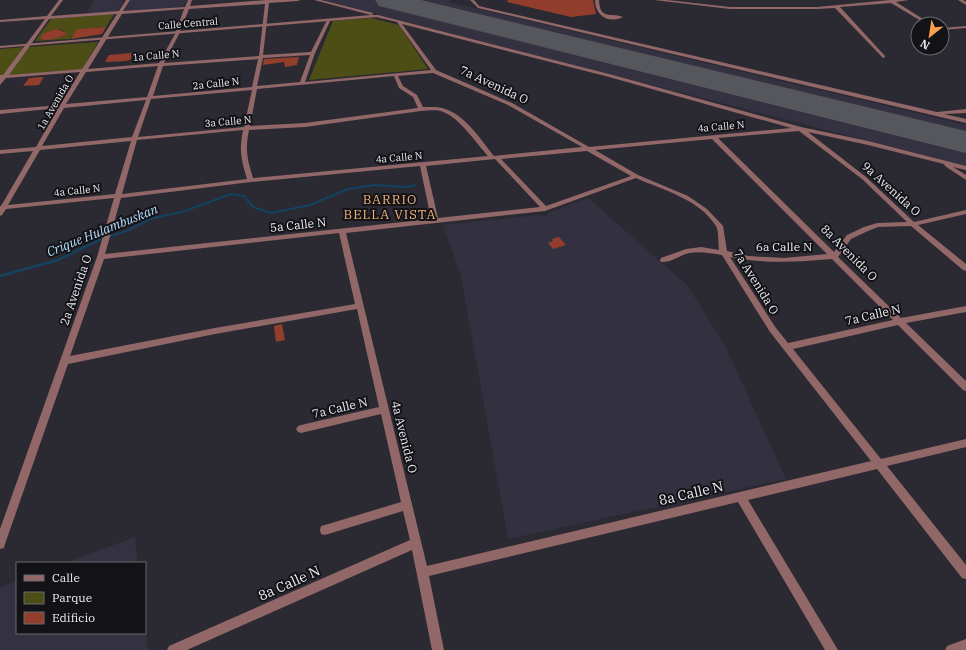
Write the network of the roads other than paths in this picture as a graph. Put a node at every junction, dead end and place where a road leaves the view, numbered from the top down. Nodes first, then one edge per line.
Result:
1 (61, 0) edge
2 (128, 0) edge
3 (190, 0) edge
4 (298, 0) edge
5 (316, 0) edge
6 (472, 0) edge
7 (597, 0) edge
8 (656, 0) edge
9 (890, 0) edge
10 (907, 0) edge
11 (960, 0) edge
12 (268, 1) edge
13 (760, 4) dead end
14 (966, 4) edge
15 (764, 7) junction
16 (837, 7) junction
17 (188, 8) junction
18 (120, 13) junction
19 (378, 16) junction
20 (916, 16) edge
21 (50, 17) junction
22 (621, 17) dead end
23 (329, 20) junction
24 (0, 21) edge
25 (400, 22) junction
26 (264, 25) junction
27 (966, 27) edge
28 (950, 28) edge
29 (177, 34) junction
30 (105, 39) junction
31 (29, 45) junction
32 (0, 47) edge
33 (313, 53) junction
34 (261, 56) junction
35 (883, 57) dead end
36 (162, 63) junction
37 (84, 70) junction
38 (434, 71) junction
39 (395, 74) junction
40 (2, 77) edge
41 (0, 83) edge
42 (302, 83) junction
43 (253, 88) junction
44 (149, 99) junction
45 (62, 106) junction
46 (421, 110) junction
47 (966, 111) edge
48 (0, 112) edge
49 (930, 113) junction
50 (966, 122) edge
51 (247, 128) junction
52 (800, 129) junction
53 (713, 137) junction
54 (134, 140) junction
55 (587, 148) junction
56 (38, 149) junction
57 (0, 152) edge
58 (495, 158) junction
59 (944, 162) junction
60 (423, 165) junction
61 (966, 168) edge
62 (636, 176) junction
63 (966, 178) edge
64 (251, 180) junction
65 (118, 196) junction
66 (2, 207) edge
67 (545, 209) junction
68 (966, 212) edge
69 (0, 214) edge
70 (435, 221) junction
71 (913, 224) junction
72 (342, 231) junction
73 (723, 252) junction
74 (835, 256) junction
75 (101, 257) junction
76 (664, 260) dead end
77 (966, 268) edge
78 (360, 306) junction
79 (966, 309) edge
80 (900, 321) junction
81 (786, 347) junction
82 (64, 361) junction
83 (966, 387) edge
84 (385, 409) junction
85 (301, 429) dead end
86 (966, 443) edge
87 (879, 464) junction
88 (740, 496) junction
89 (408, 505) junction
90 (325, 530) dead end
91 (416, 543) junction
92 (0, 544) edge
93 (423, 572) junction
94 (966, 574) edge
95 (966, 645) edge
96 (173, 650) edge
97 (438, 650) edge
98 (832, 650) edge
99 (950, 650) edge

1 - 21 street
2 - 18 street, 1a Avenida O
3 - 17 street, 2a Avenida O
4 - 12 street
5 - 19 street
6 - 49 street
7 - 22 street
8 - 15 street
9 - 10 street
9 - 16 street
9 - 20 street
11 - 14 street
12 - 17 street
12 - 26 street
13 - 15 street
15 - 16 street
16 - 35 street
17 - 18 street
17 - 29 street, 2a Avenida O
18 - 21 street
18 - 30 street, 1a Avenida O
19 - 23 street, Calle Central
19 - 25 street
21 - 24 street
21 - 31 street
23 - 26 street, Calle Central
23 - 33 street
25 - 38 street
25 - 52 street
26 - 29 street, Calle Central
26 - 34 street
27 - 28 street
29 - 30 street, Calle Central
29 - 36 street, 2a Avenida O
30 - 31 street, Calle Central
30 - 37 street, 1a Avenida O
31 - 32 street, Calle Central
31 - 40 street
33 - 34 street, 1a Calle N
33 - 42 street
34 - 36 street, 1a Calle N
34 - 43 street
36 - 37 street, 1a Calle N
36 - 44 street, 2a Avenida O
37 - 40 street, 1a Calle N
37 - 45 street, 1a Avenida O
38 - 39 street, 2a Calle N
38 - 55 street, 7a Avenida O
39 - 42 street, 2a Calle N
39 - 46 street
40 - 41 street
42 - 43 street, 2a Calle N
43 - 44 street, 2a Calle N
43 - 51 street
44 - 45 street, 2a Calle N
44 - 54 street, 2a Avenida O
45 - 48 street, 2a Calle N
45 - 56 street, 1a Avenida O
46 - 51 street, 3a Calle N
46 - 58 street, 3a Calle N
47 - 49 street
49 - 50 street
51 - 54 street, 3a Calle N
51 - 64 street
52 - 53 street, 4a Calle N
52 - 59 street
52 - 71 street, 9a Avenida O
53 - 55 street, 4a Calle N
53 - 74 street, 8a Avenida O
54 - 56 street, 3a Calle N
54 - 65 street, 2a Avenida O
55 - 58 street, 4a Calle N
55 - 62 street, 7a Avenida O
56 - 57 street, 3a Calle N
56 - 66 street, 1a Avenida O
58 - 60 street, 4a Calle N
58 - 67 street
59 - 61 street
59 - 63 street
60 - 64 street, 4a Calle N
60 - 70 street
62 - 67 street, 5a Calle N
62 - 73 street, 7a Avenida O
64 - 65 street, 4a Calle N
65 - 66 street, 4a Calle N
65 - 75 street, 2a Avenida O
66 - 69 street, 1a Avenida O
67 - 70 street, 5a Calle N
68 - 71 street
70 - 72 street, 5a Calle N
71 - 74 street
71 - 77 street, 9a Avenida O
72 - 75 street, 5a Calle N
72 - 78 street, 4a Avenida O
73 - 74 street, 6a Calle N
73 - 76 street, 6a Calle N
73 - 81 street, 7a Avenida O
74 - 80 street, 8a Avenida O
75 - 82 street, 2a Avenida O
78 - 82 street
78 - 84 street, 4a Avenida O
79 - 80 street, 7a Calle N
80 - 81 street, 7a Calle N
80 - 83 street, 8a Avenida O
81 - 87 street, 7a Avenida O
82 - 92 street, 2a Avenida O
84 - 85 street, 7a Calle N
84 - 89 street, 4a Avenida O
86 - 87 street, 8a Calle N
87 - 88 street, 8a Calle N
87 - 94 street, 7a Avenida O
88 - 93 street, 8a Calle N
88 - 98 street
89 - 90 street
89 - 91 street, 4a Avenida O
91 - 93 street, 4a Avenida O
91 - 96 street, 8a Calle N
93 - 97 street, 4a Avenida O
95 - 99 street

